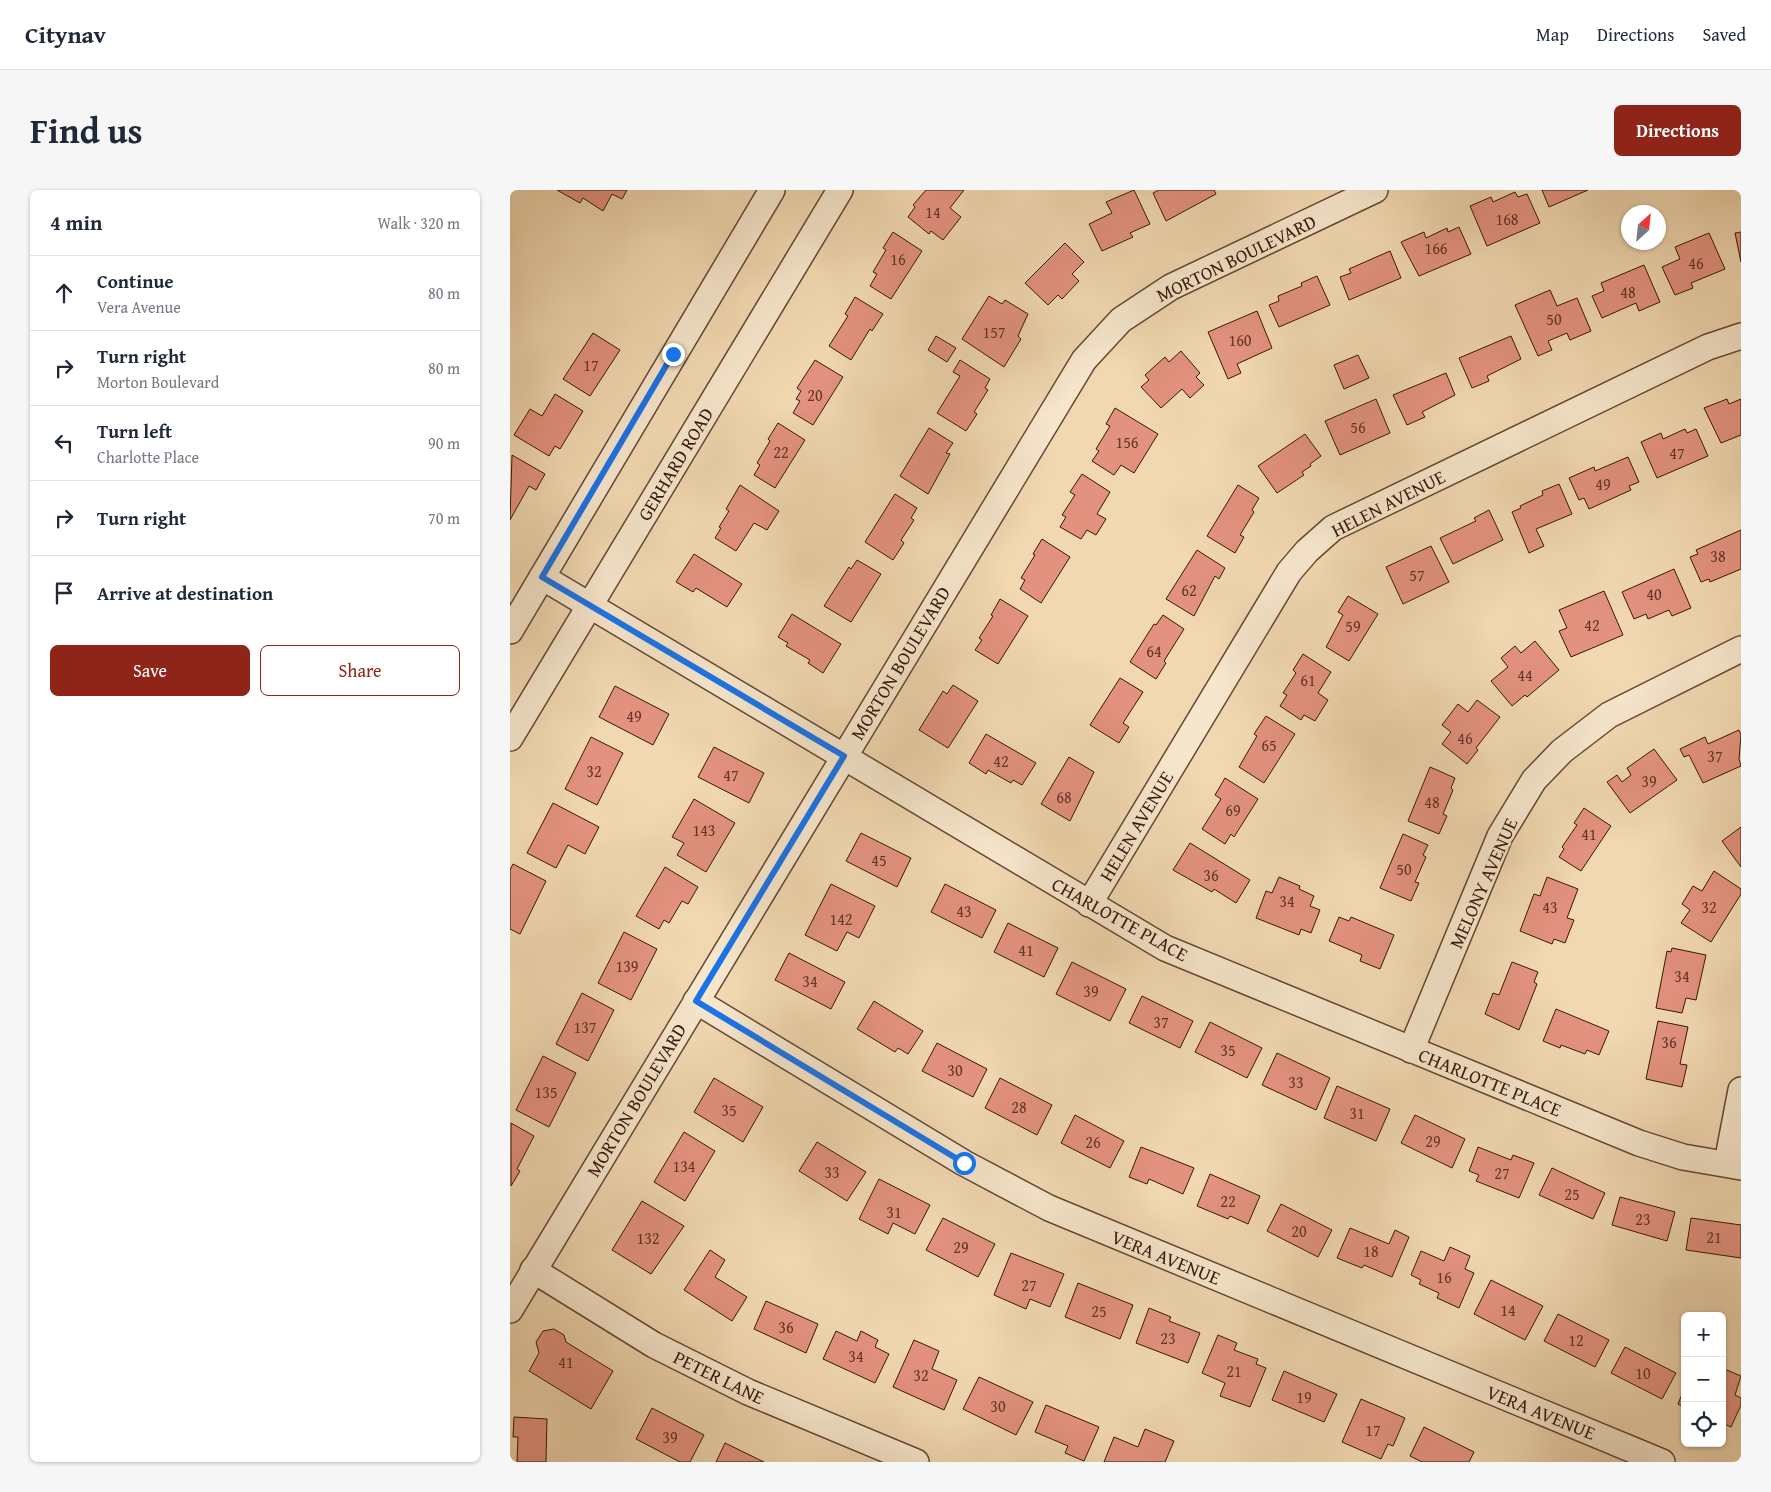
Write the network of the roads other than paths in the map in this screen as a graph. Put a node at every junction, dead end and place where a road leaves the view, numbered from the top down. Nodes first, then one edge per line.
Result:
1 (772, 190) edge
2 (840, 190) edge
3 (1375, 190) edge
4 (1741, 336) edge
5 (542, 577) junction
6 (591, 606) junction
7 (510, 631) edge
8 (1741, 649) edge
9 (510, 738) edge
10 (844, 756) junction
11 (1089, 904) junction
12 (696, 1001) junction
13 (1411, 1050) junction
14 (1741, 1090) edge
15 (1734, 1165) edge
16 (534, 1270) junction
17 (510, 1310) edge
18 (916, 1462) edge
19 (1662, 1462) edge

1 - 5 street
2 - 6 street, GERHARD ROAD
3 - 10 street, MORTON BOULEVARD
4 - 11 street, HELEN AVENUE
5 - 6 street, CHARLOTTE PLACE
5 - 7 street
6 - 9 street, GERHARD ROAD
6 - 10 street, CHARLOTTE PLACE
8 - 13 street, MELONY AVENUE
10 - 11 street, CHARLOTTE PLACE
10 - 12 street, MORTON BOULEVARD
11 - 13 street, CHARLOTTE PLACE
12 - 16 street, MORTON BOULEVARD
12 - 19 street, VERA AVENUE
13 - 15 street, CHARLOTTE PLACE
14 - 15 street
16 - 17 street, MORTON BOULEVARD
16 - 18 street, PETER LANE

